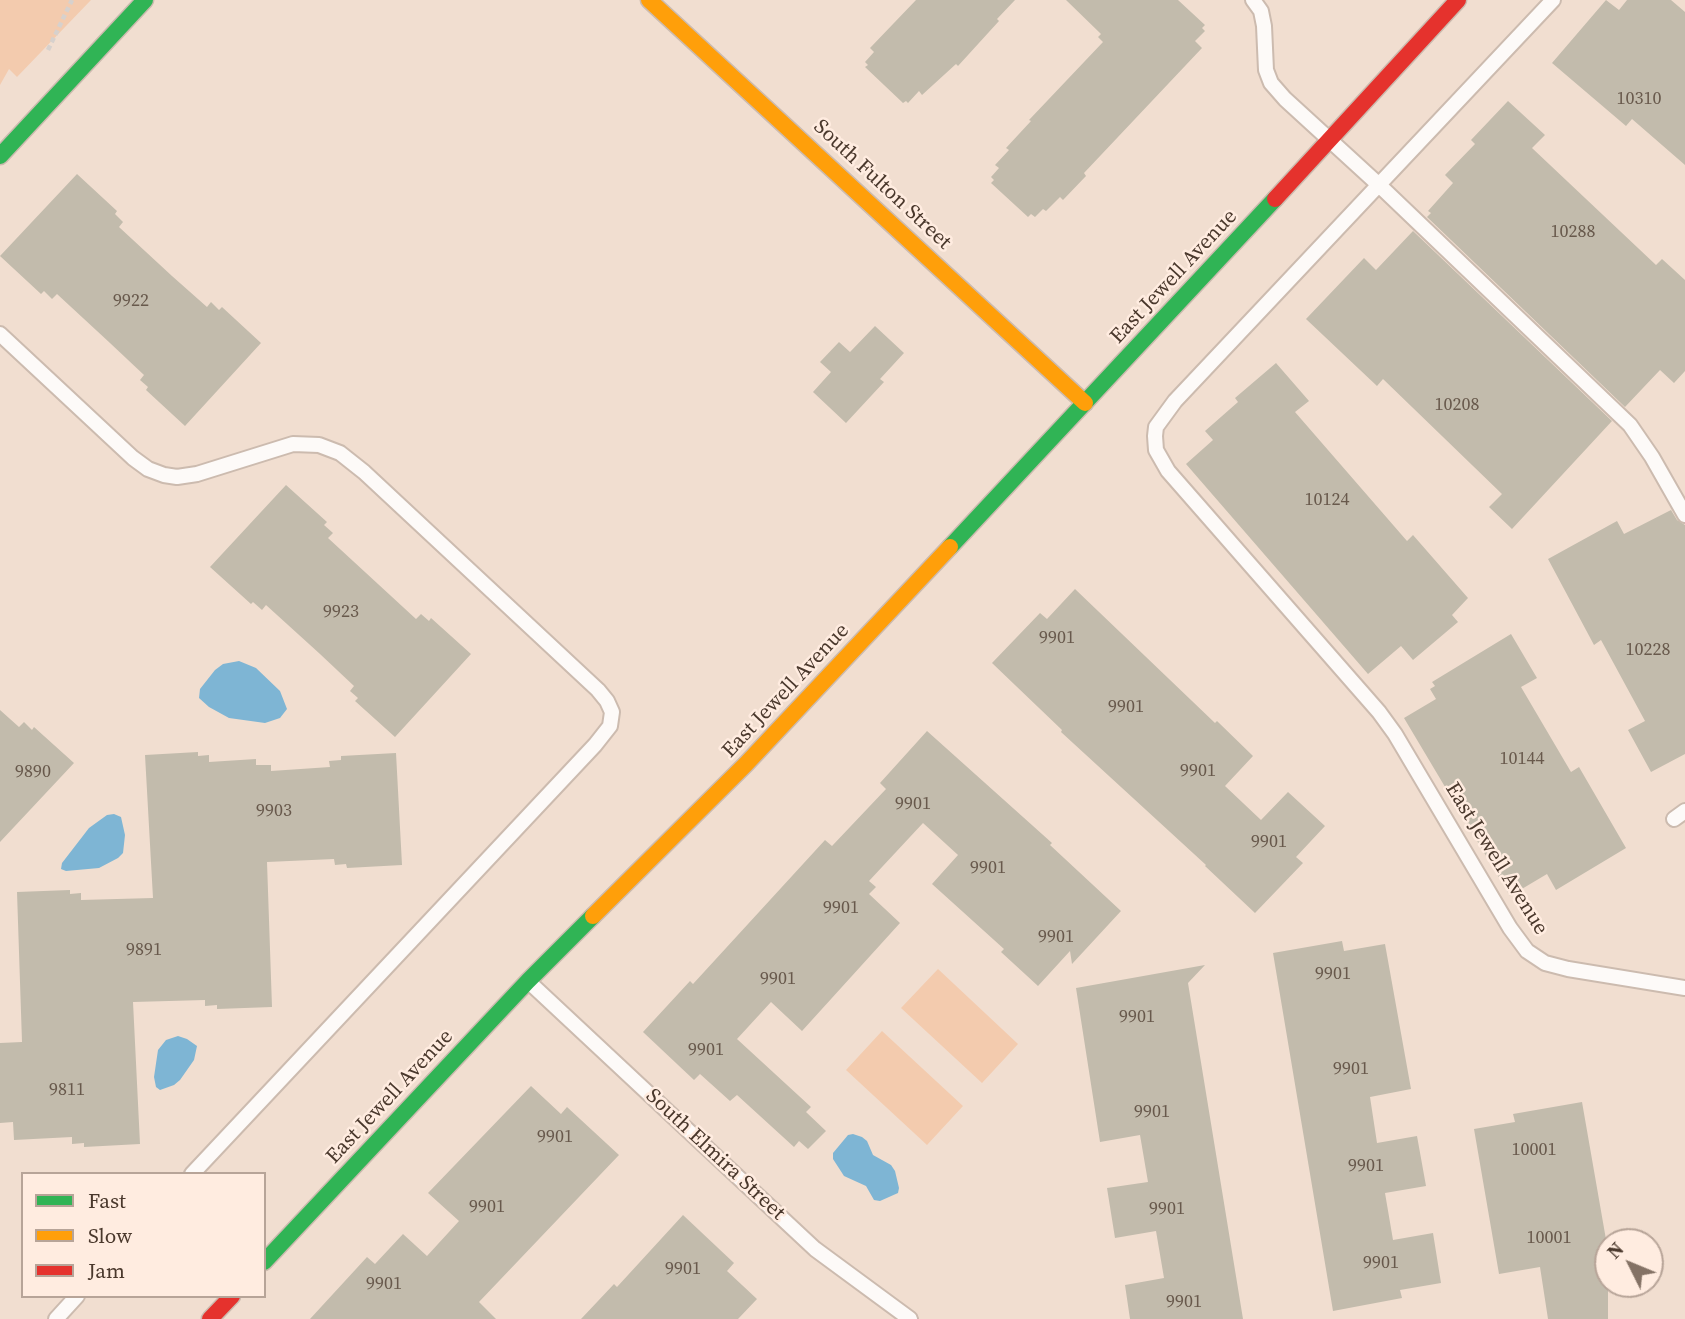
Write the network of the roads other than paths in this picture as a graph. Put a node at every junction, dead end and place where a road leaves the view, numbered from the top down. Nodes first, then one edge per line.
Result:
1 (145, 0) edge
2 (1253, 0) edge
3 (1458, 0) edge
4 (1553, 0) edge
5 (653, 1) edge
6 (1330, 141) junction
7 (0, 156) edge
8 (1379, 184) junction
9 (0, 334) edge
10 (1085, 403) junction
11 (1685, 515) edge
12 (528, 981) junction
13 (1685, 988) edge
14 (194, 1172) edge
15 (266, 1260) edge
16 (75, 1298) edge
17 (230, 1298) edge
18 (56, 1319) edge
19 (210, 1319) edge
20 (910, 1319) edge

1 - 7 street
2 - 6 lane
3 - 6 street, East Jewell Avenue
4 - 8 lane
5 - 10 street, South Fulton Street
6 - 8 lane
6 - 10 street, East Jewell Avenue
8 - 11 lane
8 - 13 lane, East Jewell Avenue
9 - 14 lane
10 - 12 street, East Jewell Avenue
12 - 15 street, East Jewell Avenue
12 - 20 lane, South Elmira Street
16 - 18 lane
17 - 19 street

